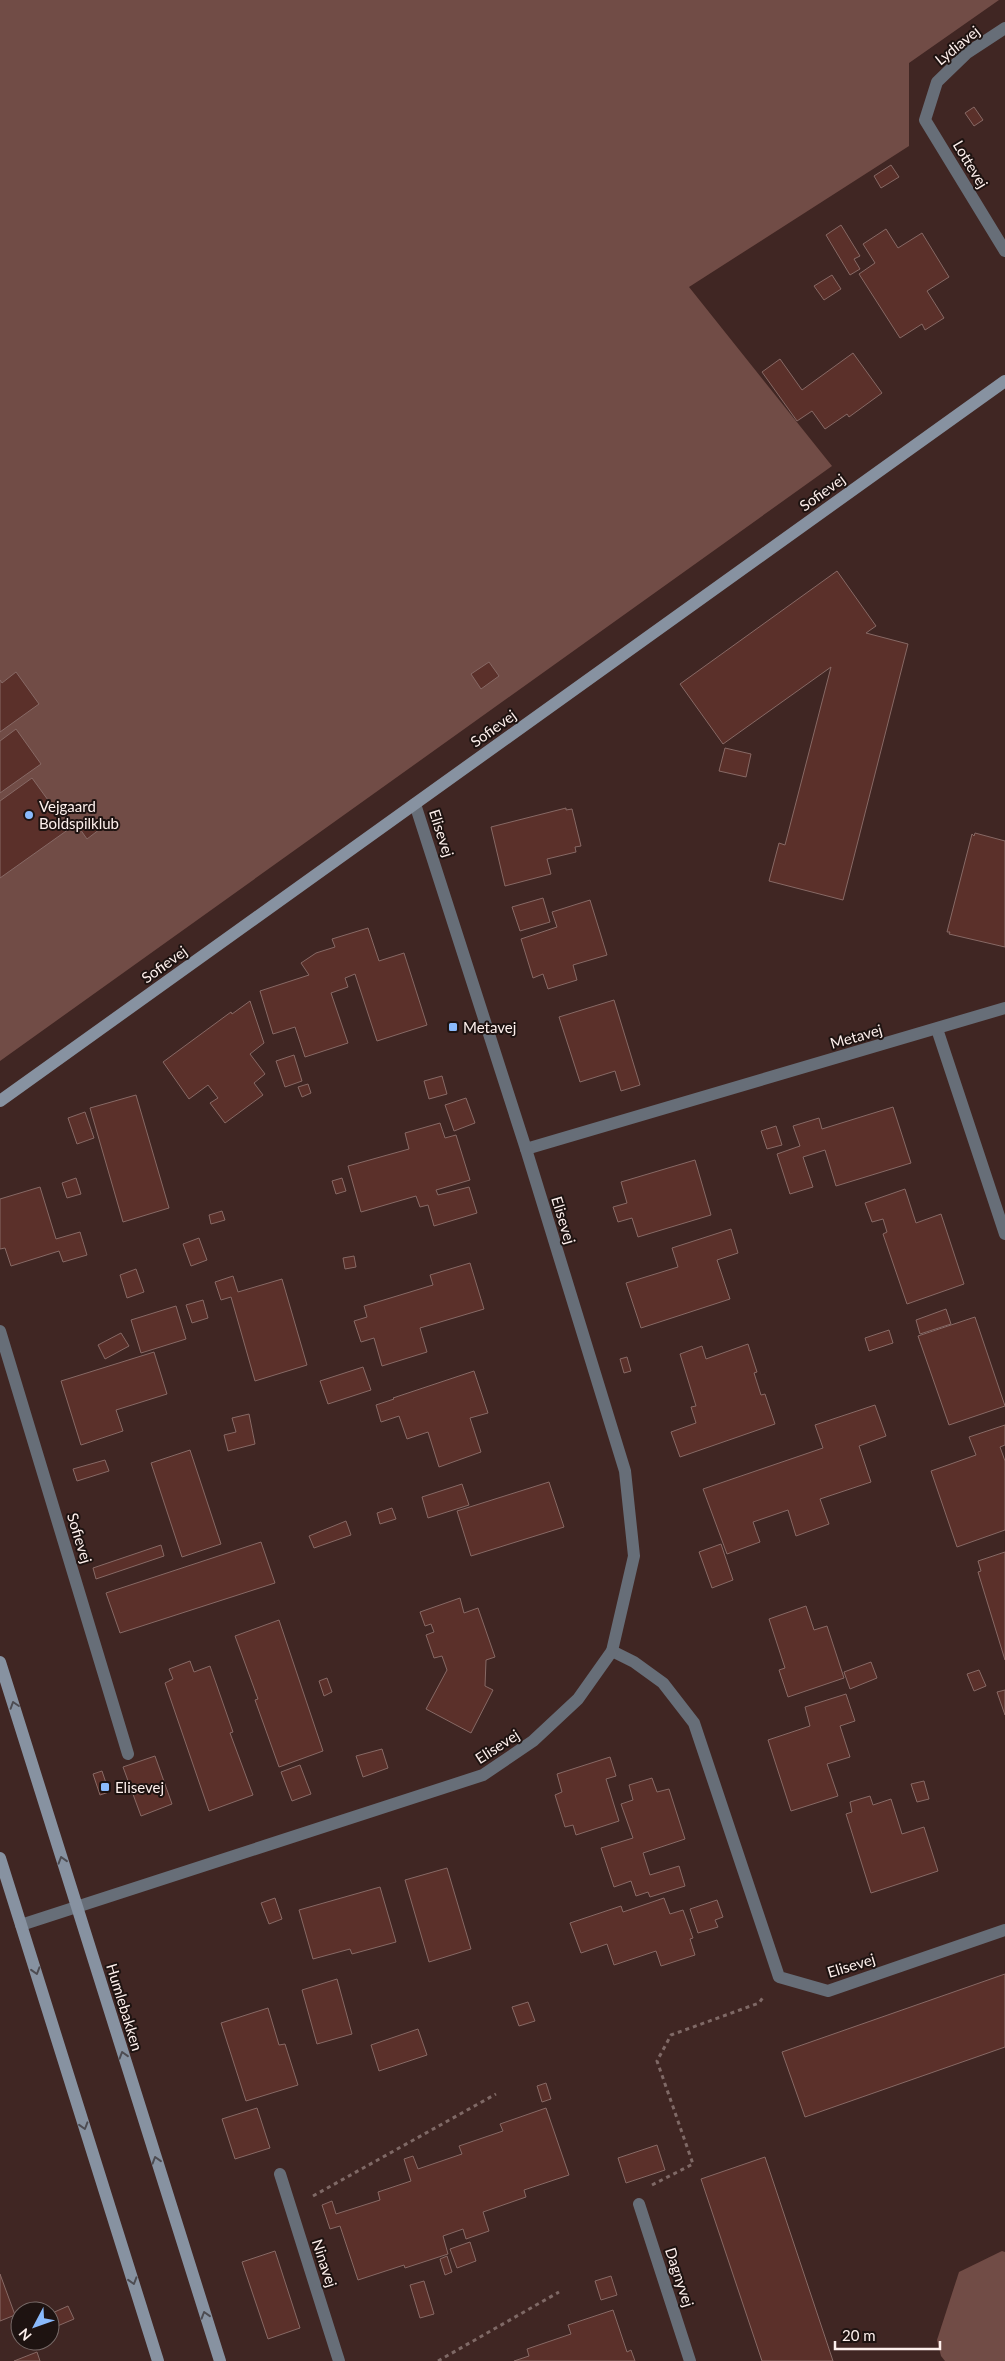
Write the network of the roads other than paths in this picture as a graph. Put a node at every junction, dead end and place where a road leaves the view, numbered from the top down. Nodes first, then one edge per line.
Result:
1 (1005, 28) edge
2 (926, 120) joint
3 (1005, 251) edge
4 (1005, 381) edge
5 (415, 804) junction
6 (1005, 1008) edge
7 (937, 1029) junction
8 (0, 1101) edge
9 (526, 1150) junction
10 (1005, 1234) edge
11 (0, 1331) edge
12 (612, 1651) junction
13 (0, 1662) edge
14 (128, 1754) dead end
15 (0, 1858) edge
16 (77, 1907) junction
17 (21, 1925) junction
18 (1005, 1930) edge
19 (280, 2174) dead end
20 (639, 2204) road end
21 (158, 2361) edge
22 (220, 2361) edge
23 (339, 2361) edge
24 (690, 2361) edge

1 - 2 street, Lydiavej
2 - 3 street, Lottevej
4 - 5 street, Sofievej
5 - 8 street, Sofievej
5 - 9 street, Elisevej
6 - 7 street, Metavej
7 - 9 street, Metavej
7 - 10 street
9 - 12 street, Elisevej
11 - 14 street, Sofievej
12 - 16 street, Elisevej
12 - 18 street, Elisevej
16 -> 13 street, Humlebakken
15 - 17 street
16 - 17 street, Elisevej
22 -> 16 street, Humlebakken
17 -> 21 street
19 - 23 street, Ninavej
20 - 24 street, Dagnyvej

